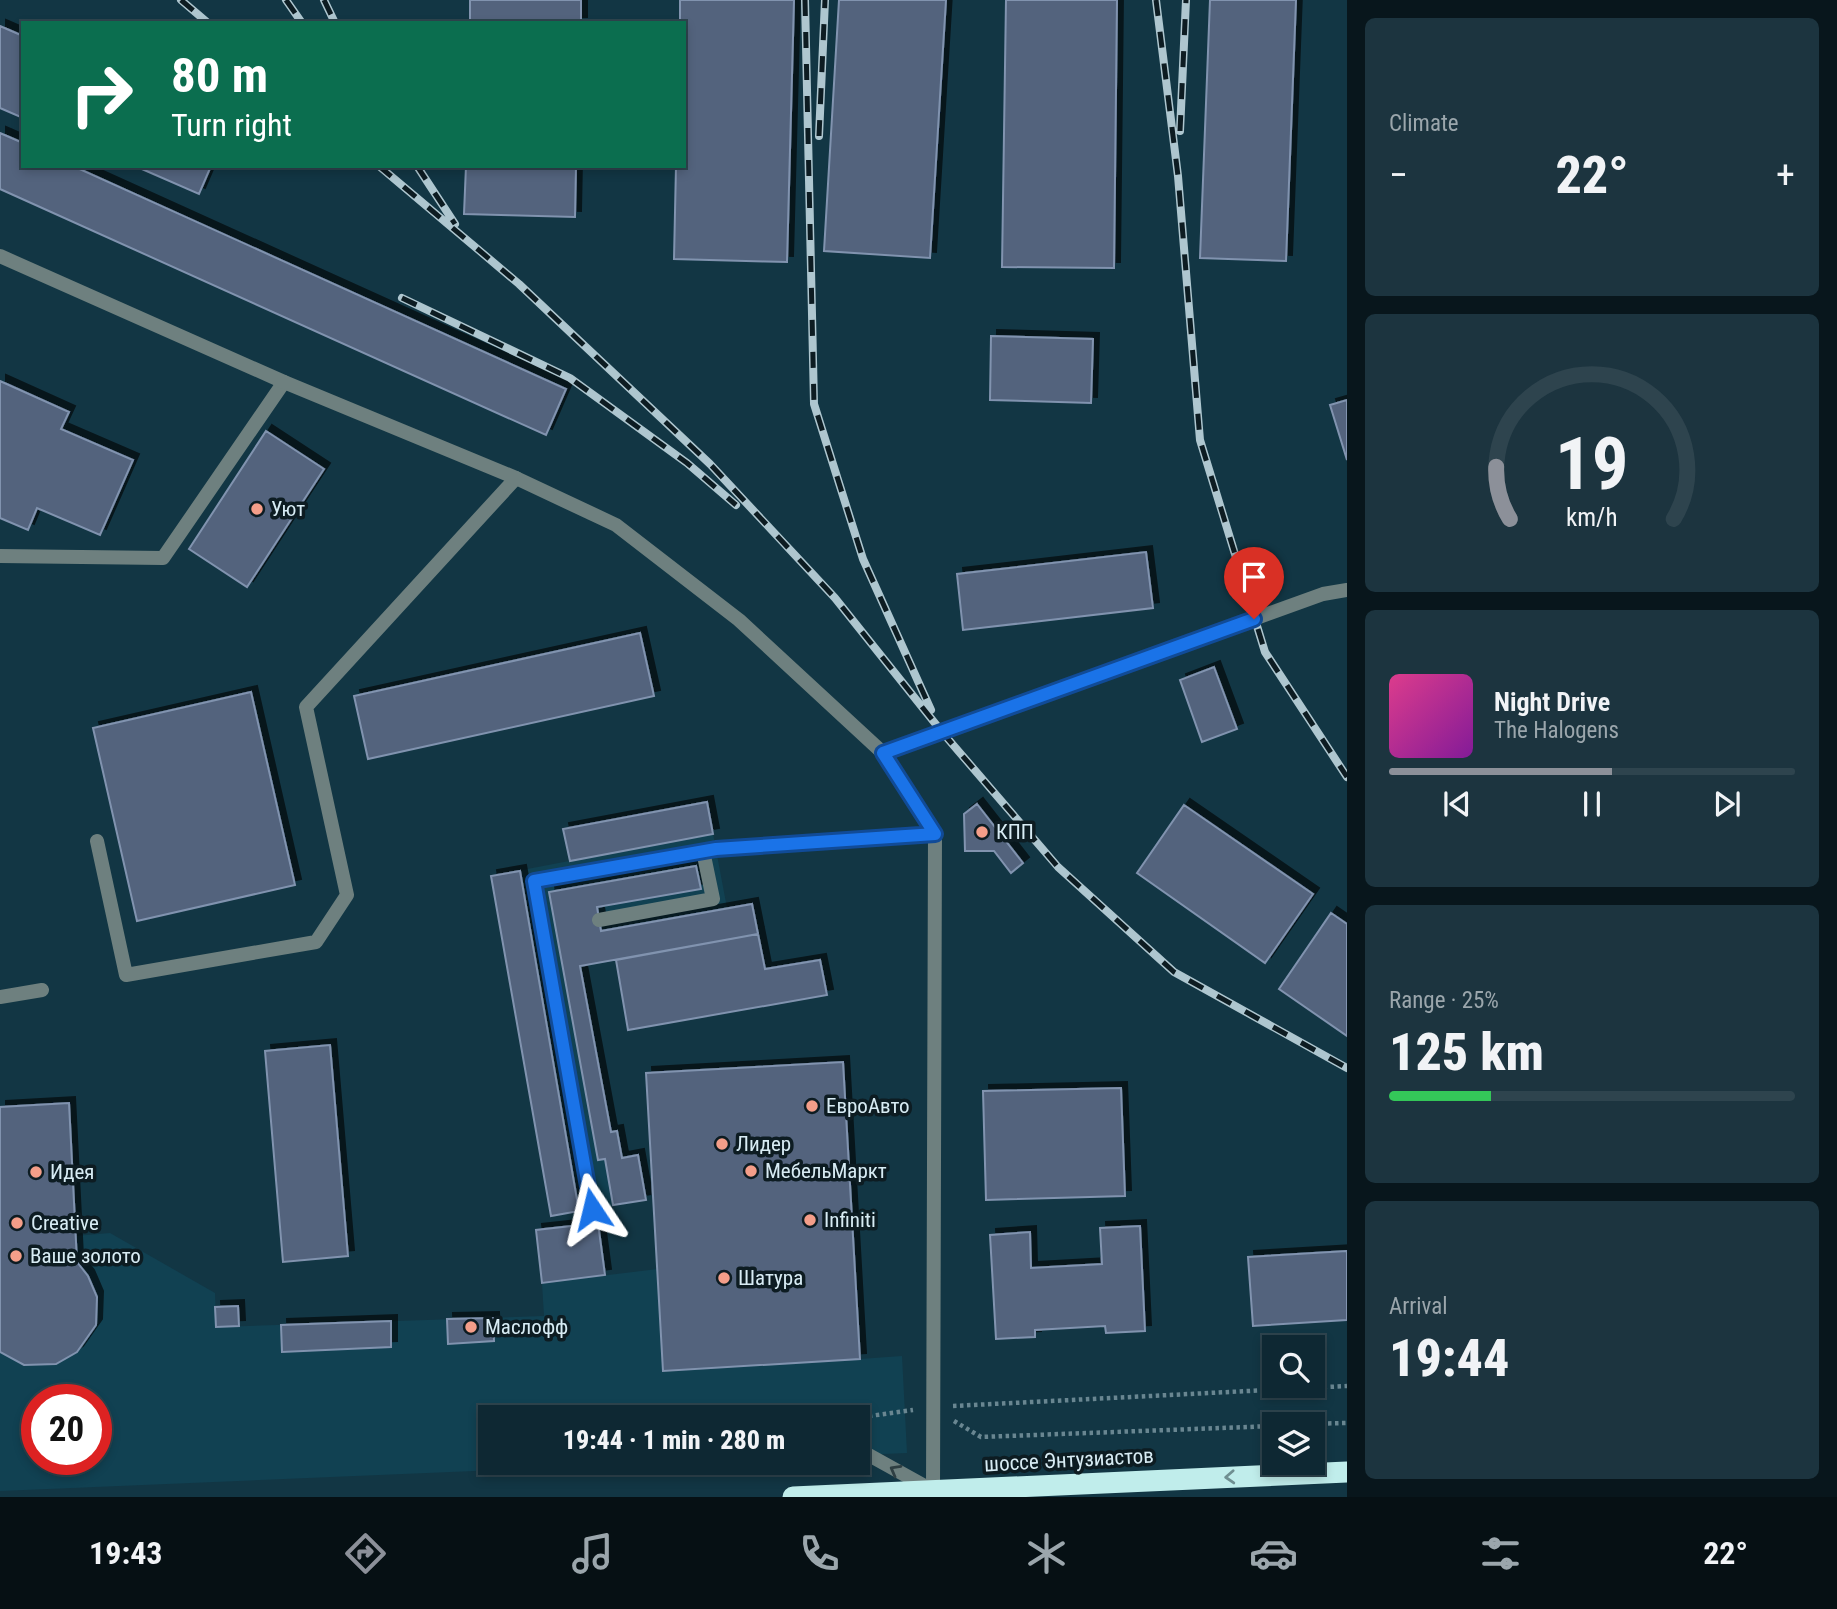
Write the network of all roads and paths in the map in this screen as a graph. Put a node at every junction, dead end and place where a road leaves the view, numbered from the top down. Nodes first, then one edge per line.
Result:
1 (0, 256) edge
2 (284, 382) junction
3 (516, 478) junction
4 (0, 556) edge
5 (1347, 590) edge
6 (883, 753) junction
7 (935, 834) junction
8 (97, 841) dead end
9 (703, 851) junction
10 (599, 920) dead end
11 (42, 990) dead end
12 (0, 997) edge
13 (592, 1209) dead end
14 (1347, 1386) edge
15 (931, 1407) junction
16 (870, 1416) edge
17 (1325, 1423) edge
18 (1347, 1423) edge
19 (1262, 1426) edge
20 (870, 1456) edge
21 (1347, 1472) edge
22 (933, 1491) junction
23 (793, 1497) edge

1 - 2 street
2 - 3 street
2 - 4 street
3 - 6 street
3 - 8 street
5 - 6 street
6 - 7 street
7 - 9 street
7 - 15 street
9 - 10 street
9 - 13 street
11 - 12 street
14 - 15 path
15 - 16 path
15 - 19 path
15 - 22 street
17 - 18 path
22 -> 20 street
21 -> 22 highway, шоссе Энтузиастов
22 - 23 highway, шоссе Энтузиастов

